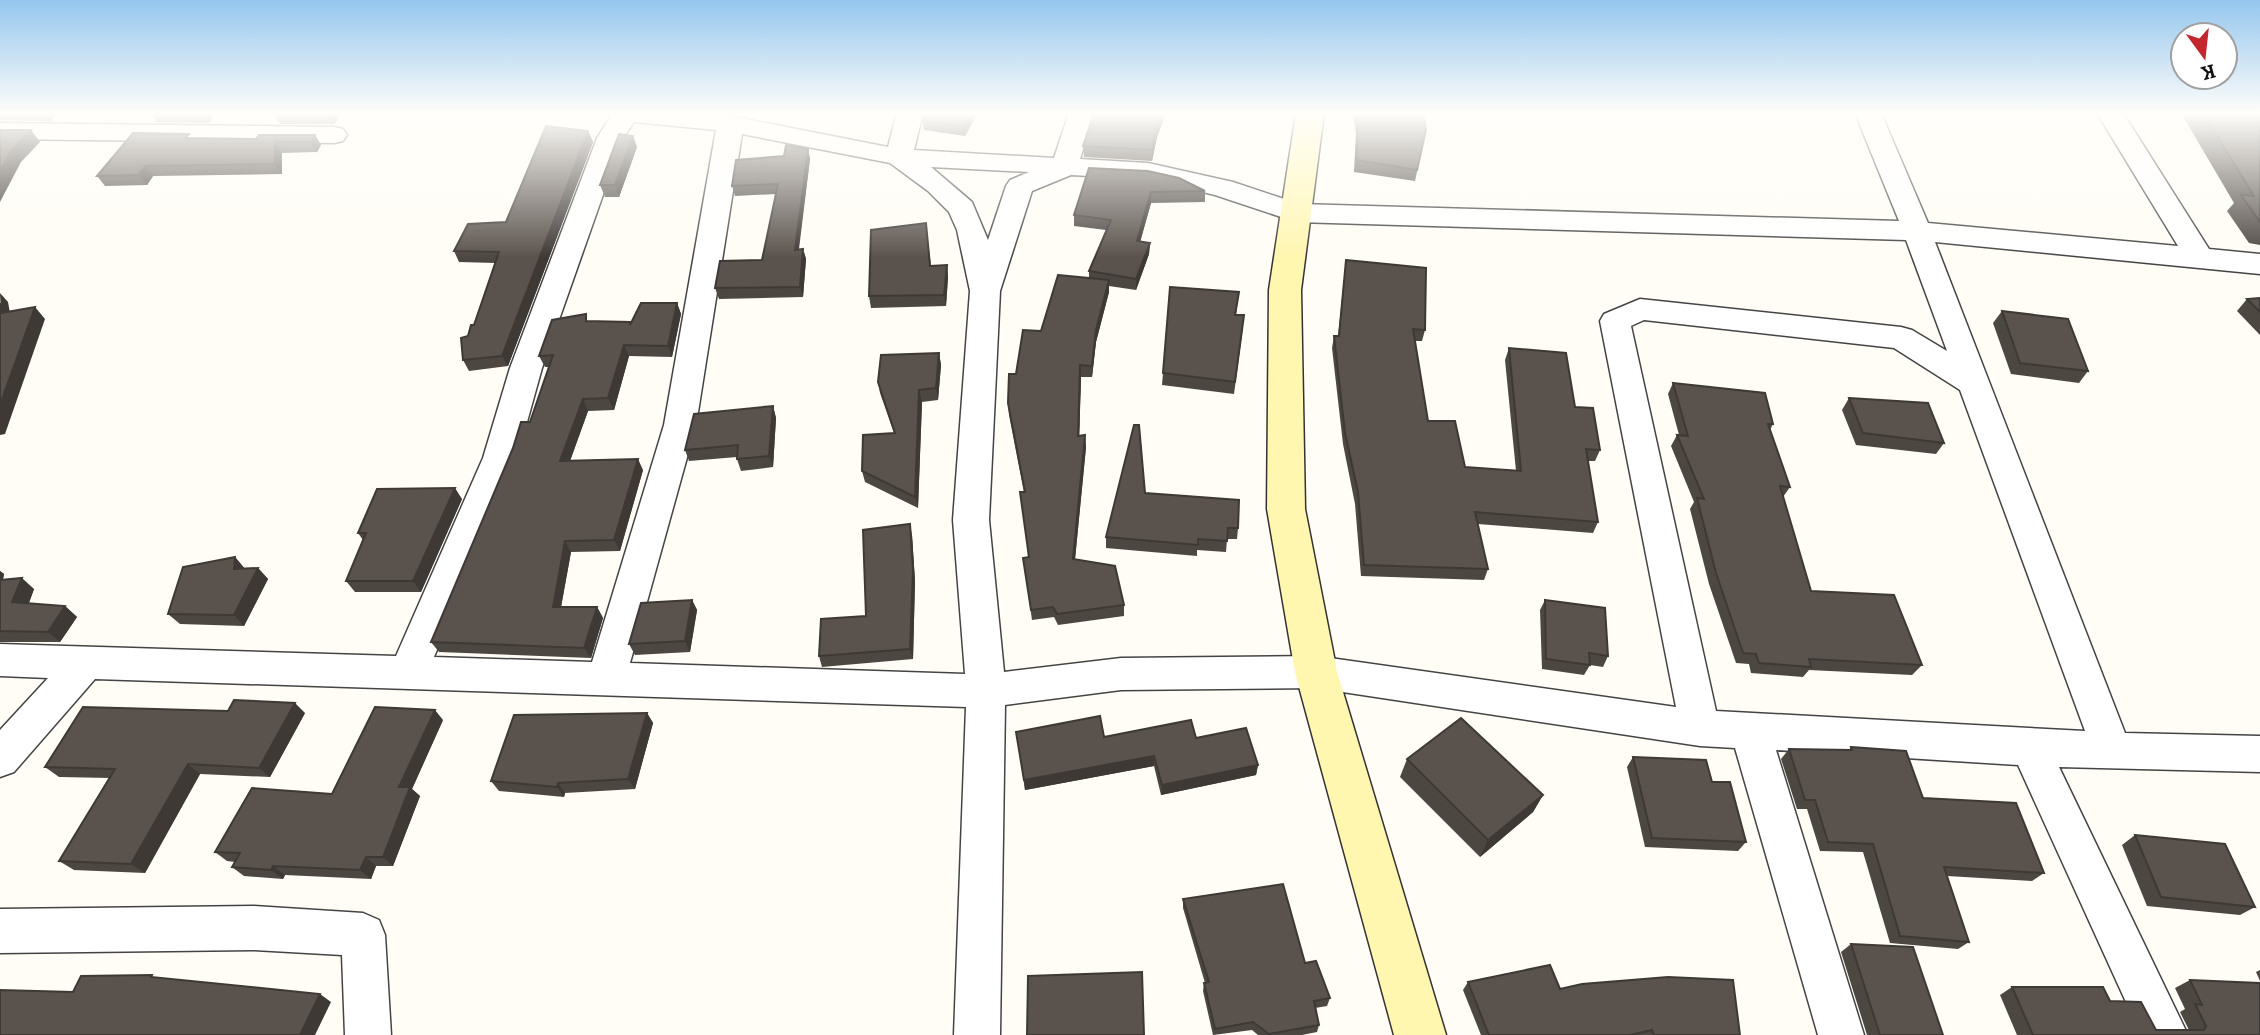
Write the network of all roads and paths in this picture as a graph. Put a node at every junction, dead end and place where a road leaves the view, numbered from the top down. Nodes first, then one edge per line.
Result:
1 (602, 161) edge
2 (724, 161) edge
3 (905, 161) edge
4 (964, 161) edge
5 (1066, 161) edge
6 (1303, 161) edge
7 (1888, 161) edge
8 (2140, 161) edge
9 (1064, 168) junction
10 (1296, 213) junction
11 (1917, 231) junction
12 (2200, 257) junction
13 (2260, 264) edge
14 (985, 291) junction
15 (1974, 383) junction
16 (0, 660) edge
17 (86, 662) junction
18 (1316, 672) junction
19 (408, 673) junction
20 (606, 680) junction
21 (986, 691) junction
22 (1700, 728) junction
23 (1750, 732) junction
24 (2030, 748) junction
25 (2112, 750) junction
26 (2260, 754) edge
27 (0, 759) edge
28 (0, 931) edge
29 (368, 1035) edge
30 (976, 1035) edge
31 (1420, 1035) edge
32 (1841, 1035) edge
33 (2165, 1035) edge

1 - 19 street
2 - 20 street
3 - 14 street
4 - 9 street
5 - 9 street
6 - 10 street
7 - 11 street
8 - 12 street
9 - 10 street
9 - 14 street
10 - 11 street
10 - 18 street
11 - 12 street
11 - 15 street
12 - 13 street
14 - 21 street
15 - 22 street
15 - 25 street
16 - 17 street
17 - 19 street
17 - 27 street
18 - 21 street
18 - 22 street
18 - 31 street
19 - 20 street
20 - 21 street
21 - 30 street
22 - 23 street
23 - 24 street
23 - 32 street
24 - 25 street
24 - 33 street
25 - 26 street
28 - 29 street

